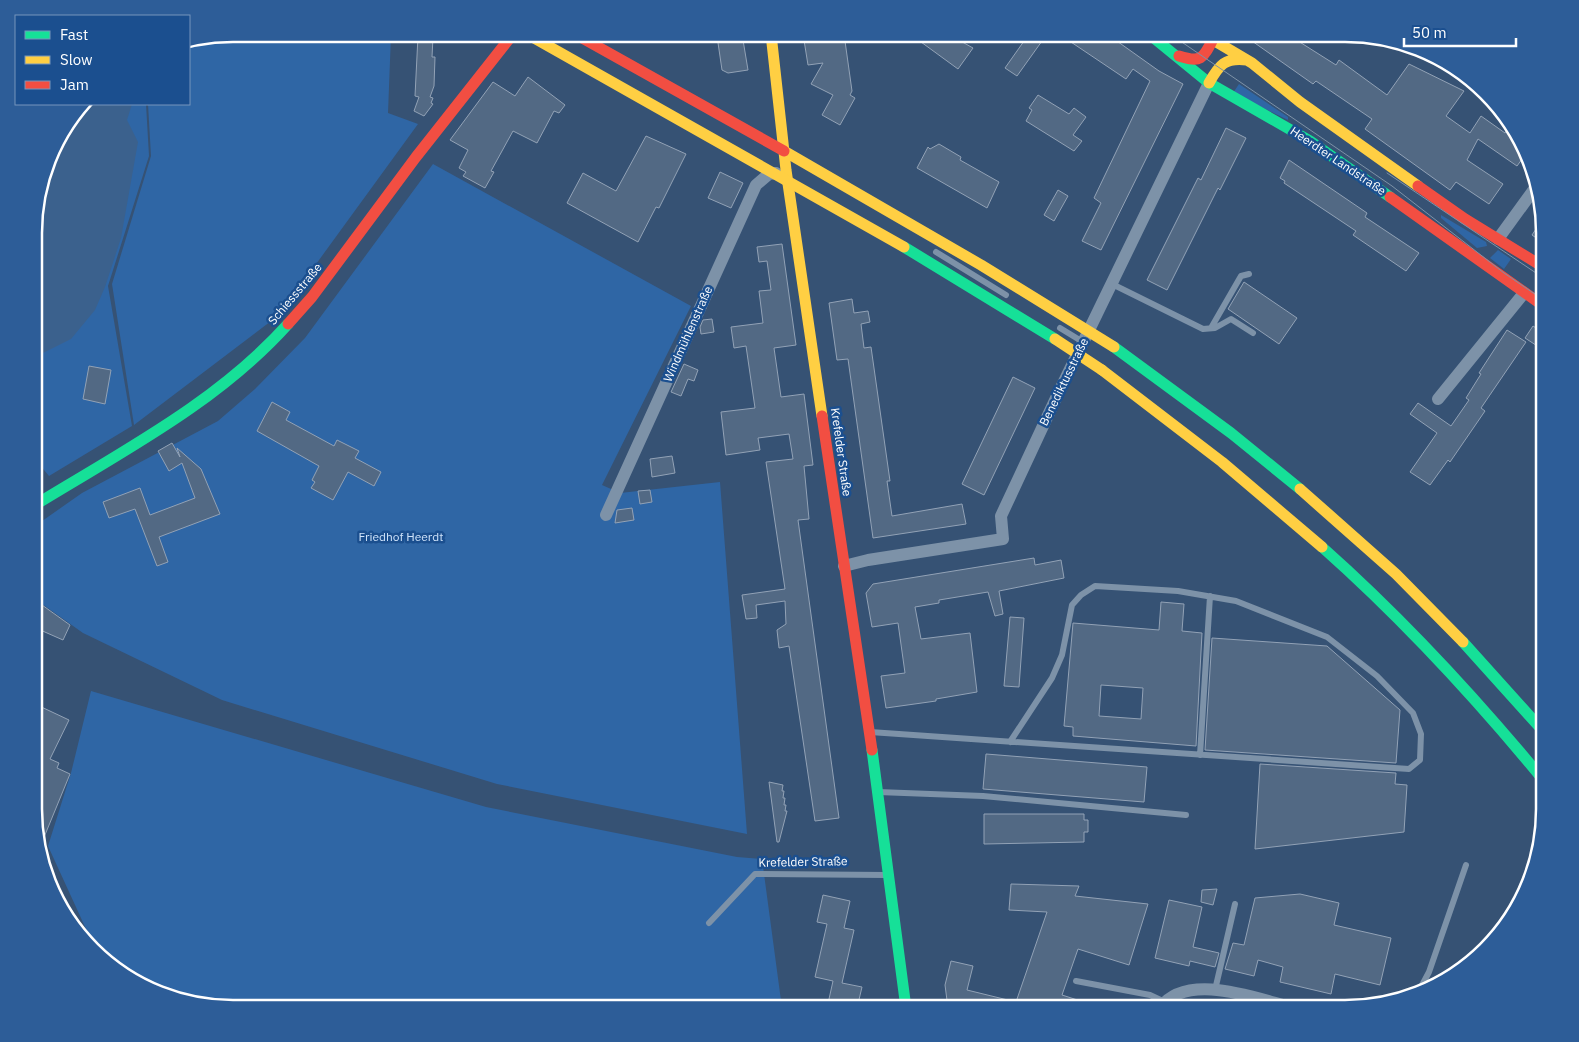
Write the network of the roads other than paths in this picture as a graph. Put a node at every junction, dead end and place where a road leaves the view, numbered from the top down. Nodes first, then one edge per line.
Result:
1 (507, 42) edge
2 (541, 42) edge
3 (589, 42) edge
4 (772, 42) edge
5 (1159, 42) edge
6 (1208, 42) edge
7 (1219, 42) edge
8 (1174, 55) junction
9 (1247, 60) junction
10 (1209, 83) junction
11 (782, 168) junction
12 (1532, 192) edge
13 (1498, 239) junction
14 (936, 252) dead end
15 (1480, 261) junction
16 (1536, 262) edge
17 (1250, 274) dead end
18 (1112, 284) junction
19 (1524, 293) junction
20 (1010, 298) dead end
21 (1536, 301) edge
22 (1051, 323) dead end
23 (1211, 328) junction
24 (1253, 333) dead end
25 (1084, 343) junction
26 (1438, 399) dead end
27 (42, 501) edge
28 (606, 515) dead end
29 (844, 566) junction
30 (1210, 596) junction
31 (1536, 723) edge
32 (869, 732) junction
33 (1010, 742) junction
34 (1200, 755) junction
35 (1536, 771) edge
36 (876, 792) junction
37 (1186, 815) dead end
38 (1466, 865) dead end
39 (887, 875) junction
40 (1235, 904) dead end
41 (709, 923) dead end
42 (1076, 981) dead end
43 (1423, 983) edge
44 (1215, 990) junction
45 (905, 1000) edge
46 (1155, 1000) edge
47 (1168, 1000) edge
48 (1259, 1000) edge

1 - 27 main road, Schiessstraße
2 - 35 main road, bridge
3 - 31 main road, bridge
4 - 11 main road, Krefelder Straße
5 - 8 main road, Heerdter Landstraße
6 - 8 main road
7 - 9 main road, Heerdter Landstraße
8 - 10 main road, Heerdter Landstraße
9 - 10 main road
9 - 13 main road, Heerdter Landstraße
10 - 15 main road, Heerdter Landstraße
10 - 18 street, Benediktusstraße
11 - 28 street, Windmühlenstraße
11 - 29 main road, Krefelder Straße
12 - 13 street
13 - 15 main road
13 - 16 main road, Heerdter Landstraße
14 - 20 lane
15 - 19 main road, Heerdter Landstraße
17 - 23 lane
18 - 23 lane
18 - 25 street, Benediktusstraße
19 - 21 main road, Heerdter Landstraße
19 - 26 street
22 - 25 lane
23 - 24 lane
25 - 29 street, Benediktusstraße
29 - 32 main road, Krefelder Straße
30 - 33 lane
30 - 34 lane
30 - 34 lane
32 - 33 lane
32 - 36 main road, Krefelder Straße
33 - 34 lane
36 - 37 lane
36 - 39 main road, Krefelder Straße
38 - 43 lane
39 - 41 lane, Krefelder Straße
39 - 45 main road, Krefelder Straße
40 - 44 lane
42 - 46 lane
44 - 47 street
44 - 48 street

